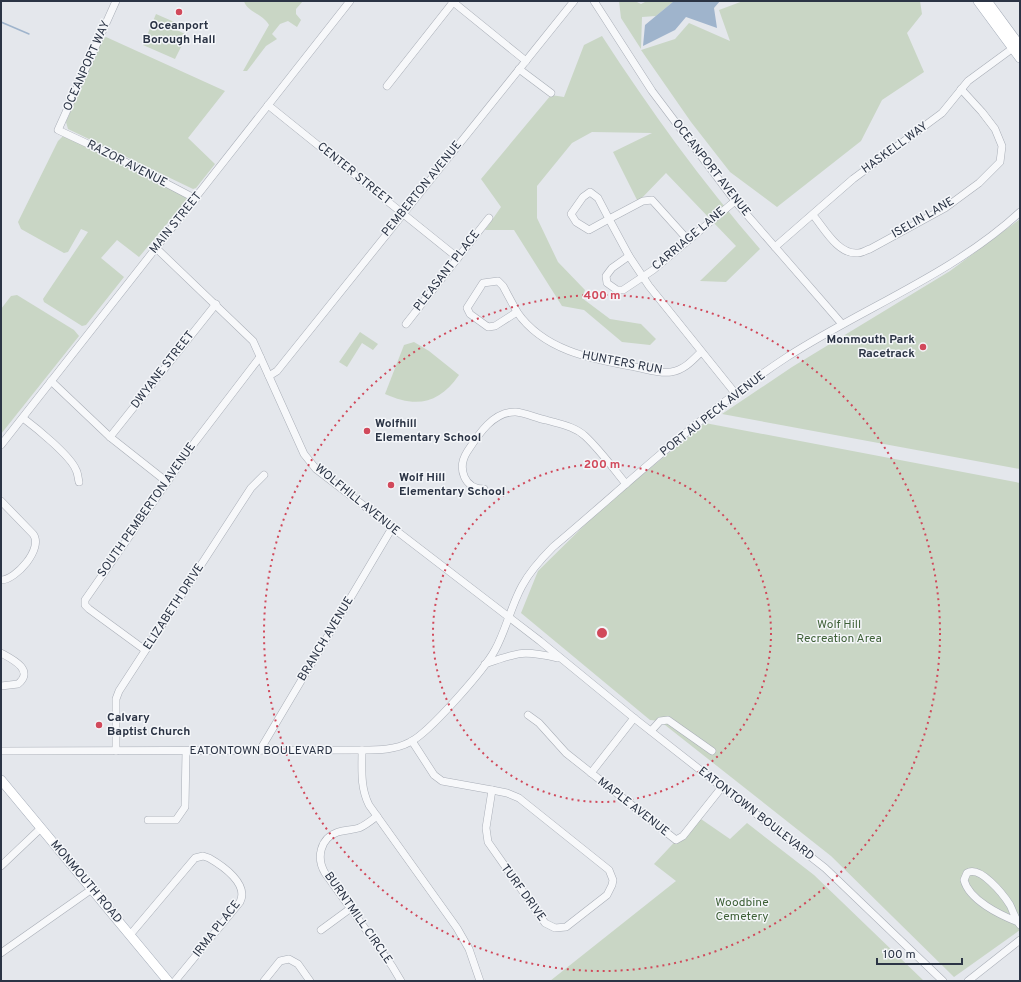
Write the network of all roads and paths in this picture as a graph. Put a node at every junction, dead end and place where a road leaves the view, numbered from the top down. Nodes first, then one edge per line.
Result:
1 (116, 1) edge
2 (350, 1) edge
3 (453, 1) edge
4 (574, 1) edge
5 (594, 1) edge
6 (978, 1) edge
7 (987, 1) edge
8 (1017, 47) edge
9 (1020, 58) edge
10 (526, 61) junction
11 (519, 69) junction
12 (387, 86) dead end
13 (961, 89) junction
14 (551, 93) dead end
15 (268, 105) junction
16 (58, 130) joint
17 (196, 199) junction
18 (735, 200) junction
19 (1020, 212) edge
20 (402, 214) junction
21 (814, 215) junction
22 (488, 218) dead end
23 (609, 219) junction
24 (688, 240) junction
25 (775, 247) junction
26 (156, 248) junction
27 (629, 256) junction
28 (458, 258) junction
29 (643, 277) junction
30 (216, 304) junction
31 (517, 312) junction
32 (406, 324) dead end
33 (842, 324) junction
34 (701, 352) junction
35 (260, 357) junction
36 (269, 376) junction
37 (51, 381) junction
38 (735, 393) junction
39 (23, 418) junction
40 (110, 437) junction
41 (1, 445) edge
42 (264, 475) dead end
43 (79, 482) dead end
44 (167, 482) junction
45 (626, 484) junction
46 (484, 489) dead end
47 (1, 501) edge
48 (392, 528) junction
49 (1, 580) edge
50 (509, 617) junction
51 (146, 650) junction
52 (1, 653) edge
53 (558, 658) junction
54 (485, 664) junction
55 (1, 686) edge
56 (528, 715) dead end
57 (634, 718) junction
58 (651, 731) junction
59 (412, 742) junction
60 (260, 750) junction
61 (362, 750) junction
62 (1, 751) edge
63 (116, 751) junction
64 (186, 751) junction
65 (712, 751) dead end
66 (591, 773) junction
67 (2, 781) edge
68 (722, 787) junction
69 (492, 790) junction
70 (377, 816) junction
71 (148, 820) dead end
72 (41, 828) junction
73 (1, 866) edge
74 (92, 889) junction
75 (351, 908) junction
76 (1019, 923) edge
77 (322, 930) dead end
78 (130, 935) junction
79 (1020, 940) edge
80 (1, 953) edge
81 (170, 981) edge
82 (264, 981) edge
83 (310, 981) edge
84 (400, 981) edge
85 (480, 981) edge
86 (943, 981) edge
87 (968, 981) edge

1 - 16 street, OCEANPORT WAY
2 - 15 street, MAIN STREET
3 - 10 street
3 - 12 street
4 - 10 street, PEMBERTON AVENUE
5 - 18 street, OCEANPORT AVENUE
6 - 8 main road
7 - 8 main road
8 - 9 main road
8 - 13 street, HASKELL WAY
10 - 11 street, PEMBERTON AVENUE
11 - 14 street
11 - 20 street, PEMBERTON AVENUE
13 - 21 street, HASKELL WAY
13 - 21 street, ISELIN LANE
15 - 17 street, MAIN STREET
15 - 20 street, CENTER STREET
16 - 17 street, RAZOR AVENUE
17 - 26 street, MAIN STREET
18 - 24 street, CARRIAGE LANE
18 - 25 street, OCEANPORT AVENUE
19 - 33 street, PORT AU PECK AVENUE
20 - 28 street, CENTER STREET
20 - 36 street, PEMBERTON AVENUE
21 - 25 street, HASKELL WAY
22 - 28 street, PLEASANT PLACE
23 - 23 street
23 - 24 street
23 - 27 street
24 - 29 street, CARRIAGE LANE
25 - 33 street, OCEANPORT AVENUE
26 - 30 street, WOLFHILL AVENUE
26 - 37 street, MAIN STREET
27 - 29 street
27 - 29 street, CARRIAGE LANE
28 - 32 street, PLEASANT PLACE
29 - 34 street
30 - 35 street, WOLFHILL AVENUE
30 - 40 street, DWYANE STREET
31 - 31 street
31 - 34 street, HUNTERS RUN
33 - 38 street, PORT AU PECK AVENUE
34 - 38 street
35 - 36 street, WOLFHILL AVENUE
35 - 44 street, SOUTH PEMBERTON AVENUE
36 - 48 street, WOLFHILL AVENUE
37 - 39 street, MAIN STREET
37 - 40 street
38 - 45 street, PORT AU PECK AVENUE
39 - 41 street, MAIN STREET
39 - 43 street
40 - 44 street
42 - 51 street, ELIZABETH DRIVE
44 - 51 street, SOUTH PEMBERTON AVENUE
45 - 46 street
45 - 50 street, PORT AU PECK AVENUE
47 - 49 street
48 - 50 street, WOLFHILL AVENUE
48 - 60 street, BRANCH AVENUE
50 - 53 street, WOLFHILL AVENUE
50 - 54 street, PORT AU PECK AVENUE
51 - 63 street, ELIZABETH DRIVE
52 - 55 street
53 - 54 street
53 - 57 street, EATONTOWN BOULEVARD
54 - 59 street, EATONTOWN BOULEVARD
56 - 66 street
57 - 58 street, EATONTOWN BOULEVARD
57 - 66 street
58 - 65 street
58 - 68 street, EATONTOWN BOULEVARD
59 - 61 street, EATONTOWN BOULEVARD
59 - 69 street, TURF DRIVE
60 - 61 street, EATONTOWN BOULEVARD
60 - 64 street, EATONTOWN BOULEVARD
61 - 70 street
62 - 63 street, EATONTOWN BOULEVARD
63 - 64 street, EATONTOWN BOULEVARD
64 - 71 street
66 - 68 street, MAPLE AVENUE
67 - 72 main road, MONMOUTH ROAD
68 - 86 street, EATONTOWN BOULEVARD
69 - 69 street, TURF DRIVE
70 - 75 street, BURNTMILL CIRCLE
70 - 85 street
72 - 73 street
72 - 74 main road, MONMOUTH ROAD
74 - 78 main road, MONMOUTH ROAD
74 - 80 street
75 - 77 street
75 - 84 street, BURNTMILL CIRCLE
76 - 76 street
78 - 81 main road, MONMOUTH ROAD
78 - 81 street, IRMA PLACE
79 - 87 street
82 - 83 street

